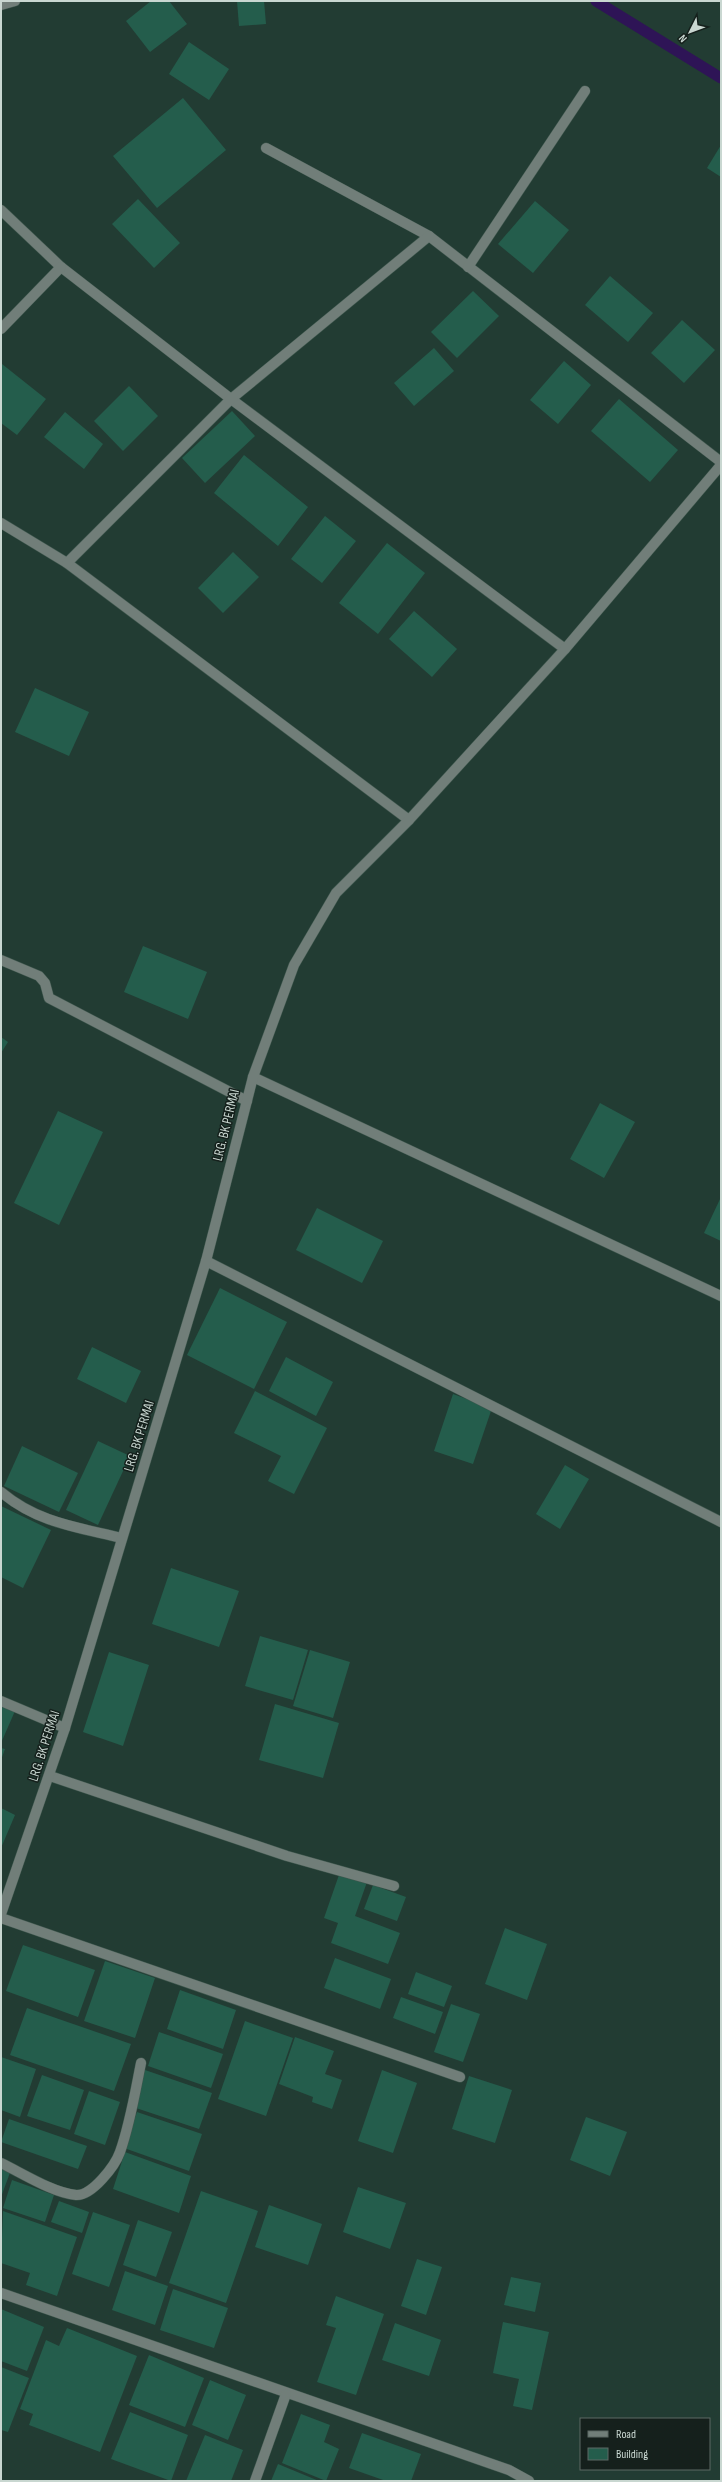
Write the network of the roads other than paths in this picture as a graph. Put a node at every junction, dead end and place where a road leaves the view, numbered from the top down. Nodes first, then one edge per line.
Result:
1 (14, 1) edge
2 (1, 5) edge
3 (585, 91) dead end
4 (266, 148) dead end
5 (1, 210) edge
6 (429, 236) junction
7 (61, 267) junction
8 (468, 267) junction
9 (1, 329) edge
10 (231, 399) junction
11 (721, 462) edge
12 (721, 465) edge
13 (1, 523) edge
14 (67, 563) junction
15 (565, 649) junction
16 (408, 820) junction
17 (1, 960) edge
18 (253, 1077) junction
19 (247, 1101) junction
20 (206, 1261) junction
21 (721, 1296) edge
22 (1, 1492) edge
23 (721, 1522) edge
24 (122, 1538) junction
25 (1, 1702) edge
26 (65, 1728) junction
27 (50, 1776) junction
28 (394, 1886) dead end
29 (1, 1914) edge
30 (1, 1918) edge
31 (142, 2064) dead end
32 (460, 2077) dead end
33 (1, 2163) edge
34 (1, 2293) edge
35 (286, 2394) junction
36 (254, 2481) edge
37 (529, 2481) edge

1 - 2 street
3 - 8 street
4 - 6 street
5 - 7 street
6 - 8 street
6 - 10 street
7 - 9 street
7 - 10 street
8 - 11 street
10 - 14 street
10 - 15 street
12 - 15 street, LRG. BK PERMAI
13 - 14 street
14 - 16 street
15 - 16 street, LRG. BK PERMAI
16 - 18 street, LRG. BK PERMAI
17 - 19 street
18 - 19 street, LRG. BK PERMAI
18 - 21 street
19 - 20 street, LRG. BK PERMAI
20 - 23 street
20 - 24 street, LRG. BK PERMAI
22 - 24 street
24 - 26 street, LRG. BK PERMAI
25 - 26 street
26 - 27 street, LRG. BK PERMAI
27 - 28 street
27 - 29 street, LRG. BK PERMAI
30 - 32 street
31 - 33 street
34 - 35 street
35 - 36 street
35 - 37 street

